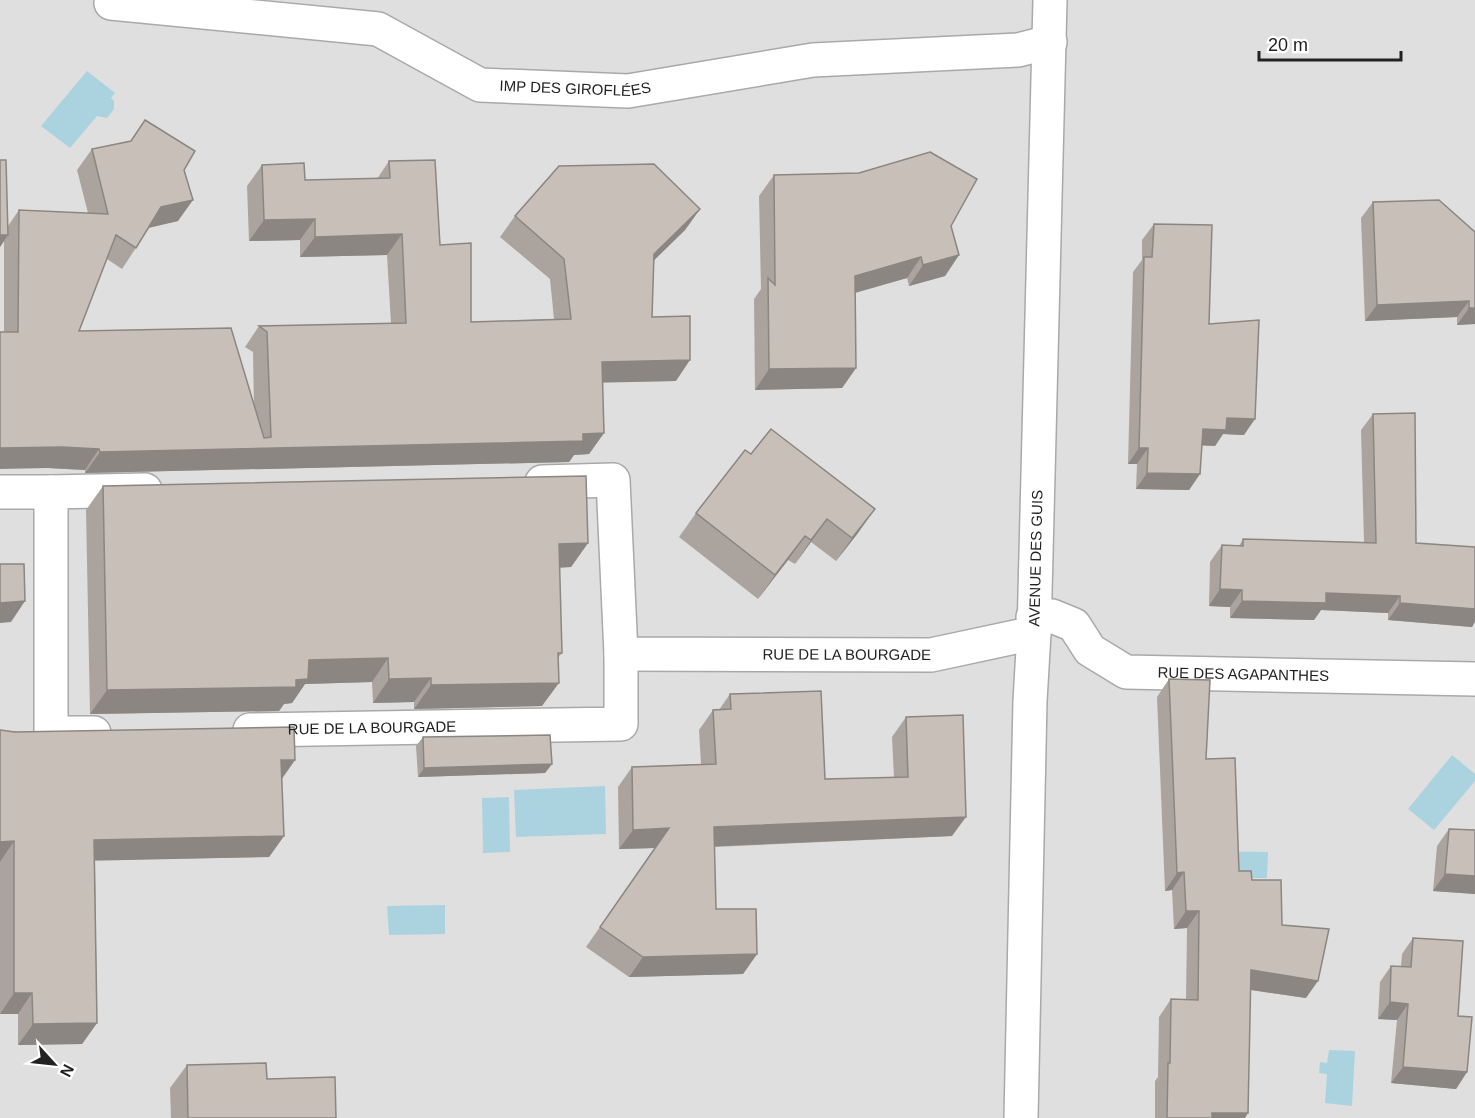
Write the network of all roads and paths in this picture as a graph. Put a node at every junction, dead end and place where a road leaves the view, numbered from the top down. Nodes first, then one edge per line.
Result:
1 (1050, 0) edge
2 (111, 3) dead end
3 (1050, 42) junction
4 (518, 482) edge
5 (171, 489) edge
6 (0, 492) edge
7 (51, 492) junction
8 (1033, 625) junction
9 (621, 654) junction
10 (1475, 679) edge
11 (218, 730) edge
12 (123, 732) edge
13 (1021, 1118) edge

1 - 3 street, AVENUE DES GUIS
2 - 3 street, IMP DES GIROFLÉES
3 - 8 street, AVENUE DES GUIS
4 - 9 street, RUE DE LA BOURGADE
5 - 7 street
6 - 7 street
7 - 12 street
8 - 9 street, RUE DE LA BOURGADE
8 - 10 street, RUE DES AGAPANTHES
8 - 13 street, AVENUE DES GUIS
9 - 11 street, RUE DE LA BOURGADE

